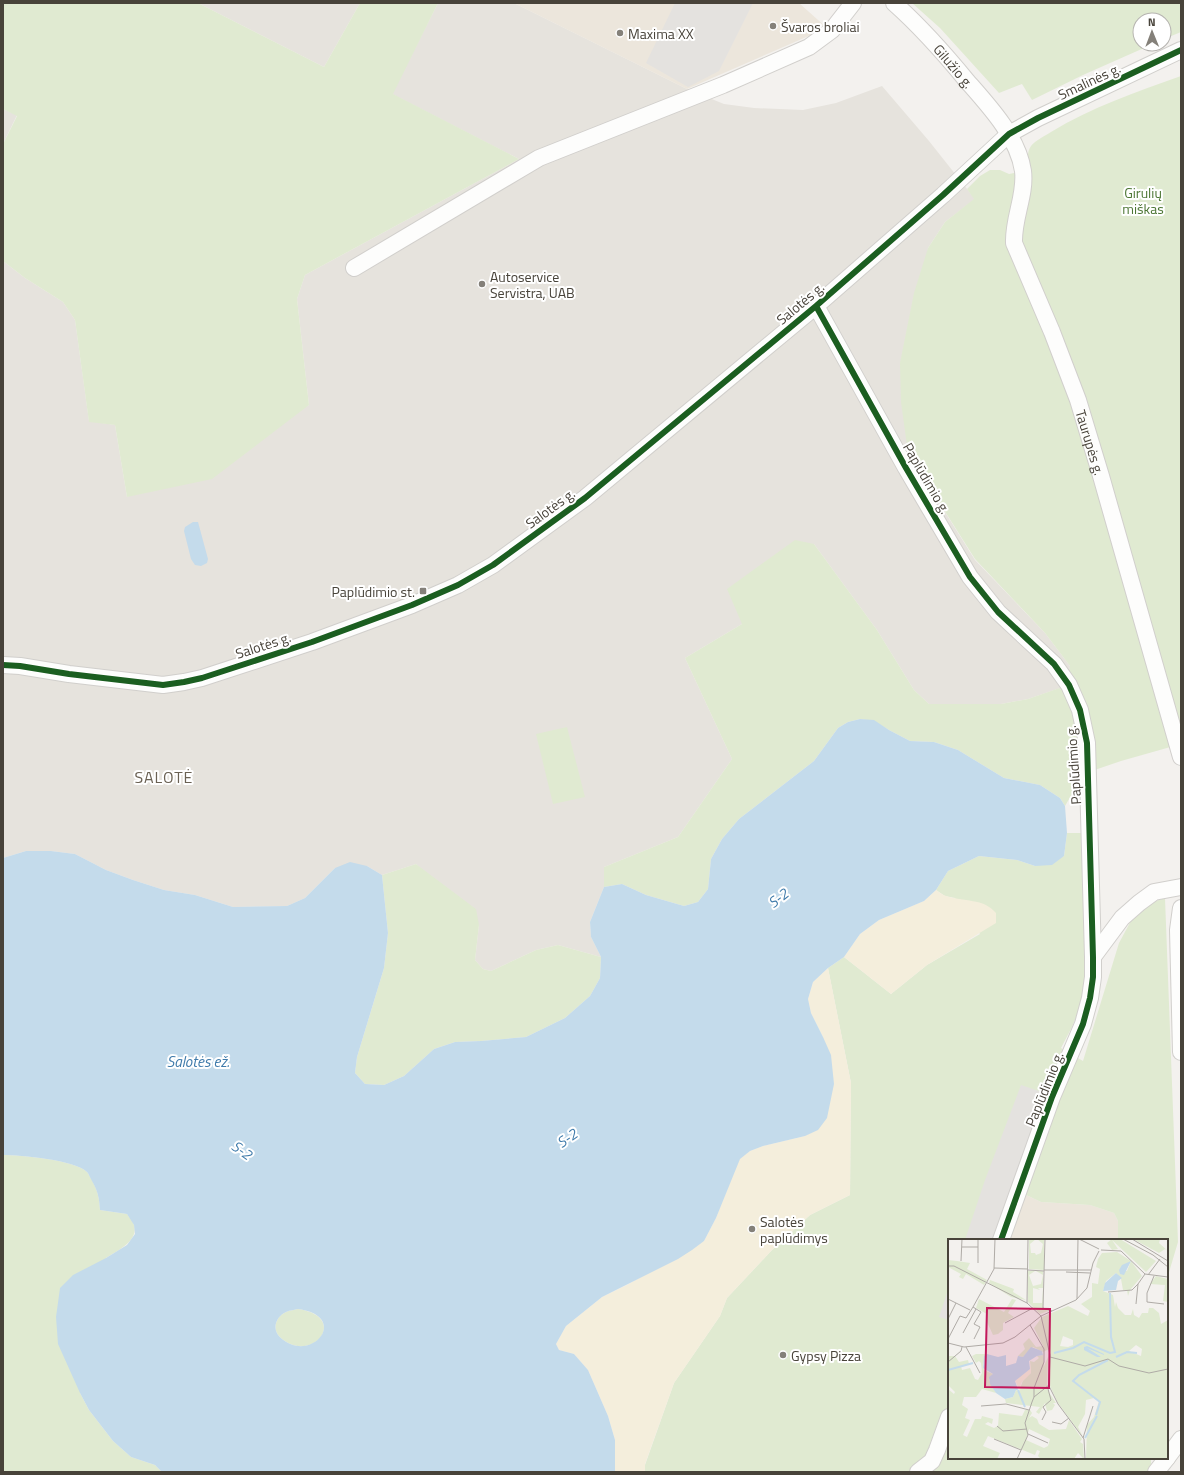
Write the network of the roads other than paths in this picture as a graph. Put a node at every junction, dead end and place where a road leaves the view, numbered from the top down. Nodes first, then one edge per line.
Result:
1 (853, 3) edge
2 (894, 3) edge
3 (1181, 50) edge
4 (1009, 134) junction
5 (354, 268) dead end
6 (816, 306) junction
7 (3, 665) edge
8 (1181, 757) edge
9 (1181, 887) edge
10 (1181, 908) edge
11 (1094, 957) junction
12 (1181, 1052) edge
13 (1001, 1239) edge
14 (948, 1420) edge
15 (1181, 1439) edge
16 (1168, 1457) edge
17 (1166, 1459) edge
18 (918, 1472) edge
19 (1156, 1472) edge

1 - 5 street
2 - 4 street, Gilužio g.
3 - 4 street, Smalinės g.
4 - 6 street, Salotės g.
4 - 8 street, Taurupės g.
6 - 7 street, Salotės g.
6 - 11 street, Paplūdimio g.
9 - 11 street
10 - 12 street
11 - 13 street, Paplūdimio g.
14 - 18 street
15 - 16 street
17 - 19 street

